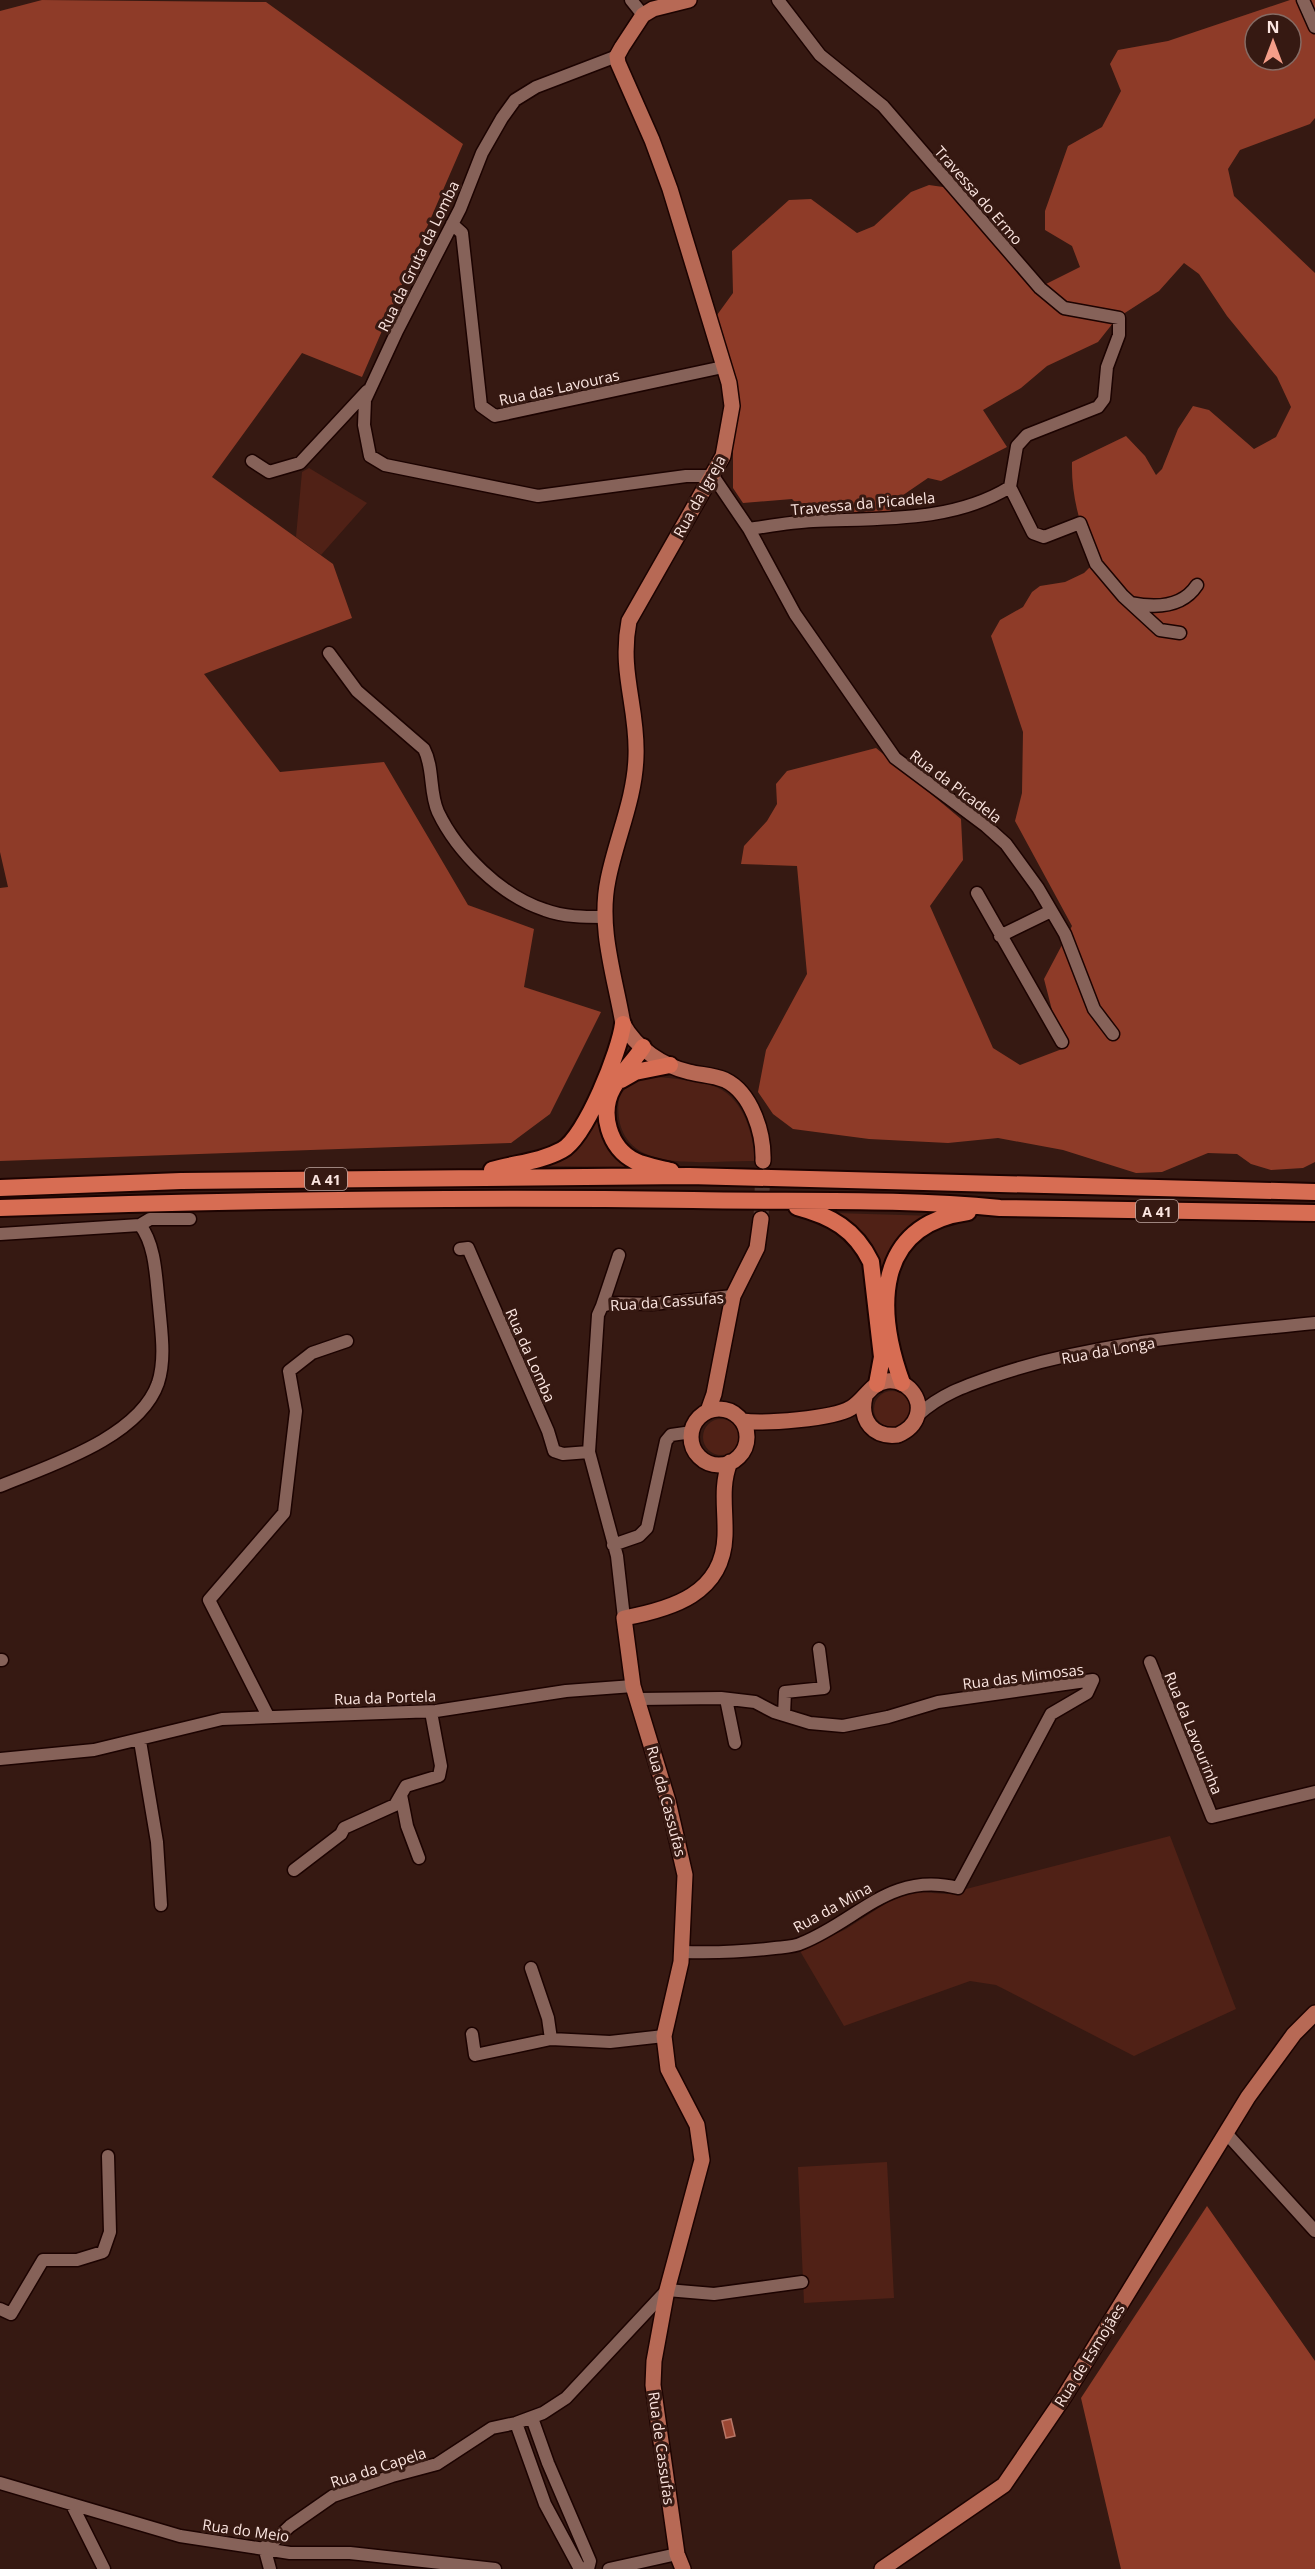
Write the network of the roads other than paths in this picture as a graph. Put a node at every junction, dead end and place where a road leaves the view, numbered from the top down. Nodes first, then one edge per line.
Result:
1 (631, 0) edge
2 (689, 0) edge
3 (778, 0) edge
4 (1303, 0) edge
5 (643, 15) junction
6 (1315, 27) edge
7 (617, 56) junction
8 (452, 224) junction
9 (723, 367) junction
10 (372, 386) junction
11 (252, 461) dead end
12 (713, 476) junction
13 (1010, 487) junction
14 (749, 529) junction
15 (1197, 585) dead end
16 (1130, 603) junction
17 (1180, 633) dead end
18 (329, 653) dead end
19 (977, 894) dead end
20 (1051, 911) junction
21 (604, 917) junction
22 (1000, 936) junction
23 (613, 970) junction
24 (623, 1024) junction
25 (1113, 1034) dead end
26 (1062, 1042) dead end
27 (644, 1047) junction
28 (670, 1065) junction
29 (612, 1077) junction
30 (763, 1161) tunnel mouth
31 (471, 1176) junction
32 (689, 1176) junction
33 (0, 1188) edge
34 (1315, 1192) edge
35 (772, 1201) junction
36 (0, 1208) edge
37 (1000, 1208) junction
38 (1315, 1213) edge
39 (190, 1219) dead end
40 (761, 1219) tunnel mouth
41 (140, 1225) junction
42 (0, 1234) edge
43 (460, 1249) dead end
44 (619, 1255) dead end
45 (733, 1296) junction
46 (602, 1306) junction
47 (1315, 1323) edge
48 (347, 1341) dead end
49 (719, 1363) junction
50 (877, 1384) junction
51 (908, 1388) junction
52 (948, 1392) junction
53 (865, 1397) junction
54 (708, 1411) junction
55 (918, 1415) junction
56 (736, 1416) junction
57 (866, 1421) junction
58 (692, 1432) junction
59 (746, 1443) junction
60 (589, 1452) junction
61 (708, 1462) junction
62 (730, 1462) junction
63 (0, 1486) edge
64 (723, 1487) junction
65 (613, 1545) junction
66 (624, 1618) junction
67 (819, 1649) dead end
68 (1150, 1662) dead end
69 (636, 1693) junction
70 (726, 1699) junction
71 (431, 1712) junction
72 (784, 1715) junction
73 (268, 1716) junction
74 (140, 1741) junction
75 (735, 1743) dead end
76 (0, 1759) edge
77 (1315, 1792) edge
78 (401, 1795) junction
79 (418, 1858) dead end
80 (294, 1870) dead end
81 (958, 1888) joint
82 (161, 1905) dead end
83 (682, 1952) junction
84 (531, 1968) dead end
85 (1315, 2013) edge
86 (472, 2034) dead end
87 (664, 2036) junction
88 (551, 2039) junction
89 (1226, 2133) junction
90 (108, 2156) dead end
91 (1315, 2231) edge
92 (802, 2282) dead end
93 (667, 2290) junction
94 (0, 2309) edge
95 (532, 2418) junction
96 (516, 2423) junction
97 (548, 2463) junction
98 (533, 2469) junction
99 (0, 2483) edge
100 (72, 2505) junction
101 (267, 2548) junction
102 (677, 2554) junction
103 (104, 2569) edge
104 (270, 2569) edge
105 (495, 2569) edge
106 (580, 2569) edge
107 (588, 2569) edge
108 (609, 2569) edge
109 (683, 2569) edge
110 (882, 2569) edge

1 - 5 street
2 - 5 main road
3 - 13 street, Travessa do Ermo
4 - 6 street
5 - 7 main road
7 - 8 street, Rua da Gruta da Lomba
7 - 9 main road, Rua da Igreja
8 - 9 street, Rua das Lavouras
8 - 10 street, Rua da Gruta da Lomba
9 - 12 main road, Rua da Igreja
10 - 11 street, Rua da Gruta da Lomba
10 - 12 street
12 - 14 street, Rua da Picadela
12 - 21 main road, Rua da Igreja
13 - 14 street, Travessa da Picadela
13 - 16 street
14 - 20 street, Rua da Picadela
15 - 16 street
16 - 17 street
18 - 21 street
19 - 22 street
20 - 22 street
20 - 25 street, Rua da Picadela
21 - 23 main road, Rua da Igreja
22 - 26 street
23 - 24 main road, Rua da Igreja
23 - 27 main road, Rua da Igreja
24 - 27 main road
24 - 29 highway
27 - 28 main road
27 - 29 highway
28 - 29 highway
28 - 30 main road
29 - 31 highway
29 - 32 highway
31 - 32 highway, A 41
31 - 33 highway, A 41
32 - 34 highway, A 41
35 - 36 highway, A 41
35 - 37 highway, A 41
35 - 50 highway
37 - 38 highway, A 41
37 - 51 highway
39 - 41 street
40 - 45 main road
41 - 42 street
41 - 63 street
43 - 60 street, Rua da Lomba
44 - 46 street, Rua da Cassufas
45 - 46 street, Rua da Cassufas
45 - 49 main road
46 - 60 street, Rua da Cassufas
47 - 52 street, Rua da Longa
48 - 73 street
49 - 54 main road
49 - 56 main road
50 - 51 main road, Rua da Longa
50 - 53 main road
51 - 52 street, Rua da Longa
51 - 55 main road
52 - 55 street, Rua da Longa
53 - 56 main road
53 - 57 main road
54 - 56 main road
54 - 58 main road
55 - 57 main road, Rua da Longa
56 - 59 main road
57 - 59 main road, Rua da Longa
58 - 61 main road
58 - 65 street
59 - 62 main road, Rua da Longa
60 - 65 street, Rua da Cassufas
61 - 62 main road
61 - 64 main road
62 - 64 main road
64 - 66 main road
65 - 66 street, Rua da Cassufas
66 - 69 main road, Rua da Cassufas
67 - 72 street
68 - 77 street, Rua da Lavourinha
69 - 70 street, Rua das Mimosas
69 - 71 street, Rua da Portela
69 - 83 main road, Rua da Cassufas
70 - 72 street, Rua das Mimosas
70 - 75 street
71 - 73 street, Rua da Portela
71 - 78 street
72 - 81 street, Rua das Mimosas
73 - 74 street, Rua da Portela
74 - 76 street, Rua da Portela
74 - 82 street
78 - 79 street
78 - 80 street
81 - 83 street, Rua da Mina
83 - 87 main road, Rua da Cassufas
84 - 88 street
85 - 89 main road, Rua de Esmojães
86 - 88 street
87 - 88 street
87 - 93 main road, Rua da Cassufas
89 - 91 street
89 - 110 main road, Rua de Esmojães
90 - 94 street
92 - 93 street
93 - 95 street, Rua da Capela
93 - 102 main road, Rua de Cassufas
95 - 96 street, Rua da Capela
95 - 97 street
96 - 98 street
96 - 101 street, Rua da Capela
97 - 98 street
97 - 107 street
98 - 106 street
99 - 100 street, Rua do Meio
100 - 101 street, Rua do Meio
100 - 103 street
101 - 104 street
101 - 105 street, Rua do Meio
102 - 108 street
102 - 109 main road, Rua de Cassufas

